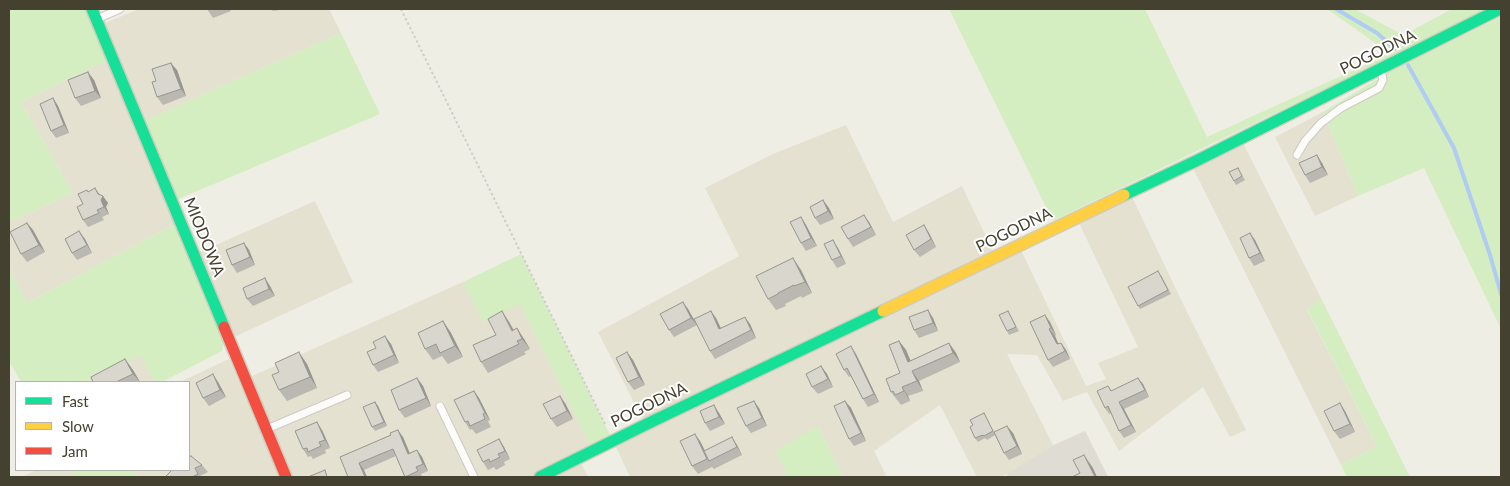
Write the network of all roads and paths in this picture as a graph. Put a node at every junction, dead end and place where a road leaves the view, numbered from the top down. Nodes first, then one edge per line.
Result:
1 (120, 9) edge
2 (401, 9) edge
3 (1500, 9) edge
4 (94, 14) edge
5 (1381, 69) junction
6 (1297, 155) dead end
7 (347, 395) dead end
8 (440, 406) dead end
9 (267, 429) junction
10 (613, 441) junction
11 (286, 477) edge
12 (474, 477) edge
13 (540, 477) edge

1 - 4 lane
2 - 10 path
3 - 5 street, POGODNA
4 - 9 street, MIODOWA
5 - 6 lane
5 - 10 street, POGODNA
7 - 9 lane
8 - 12 lane
9 - 11 street, MIODOWA
10 - 13 street, POGODNA

